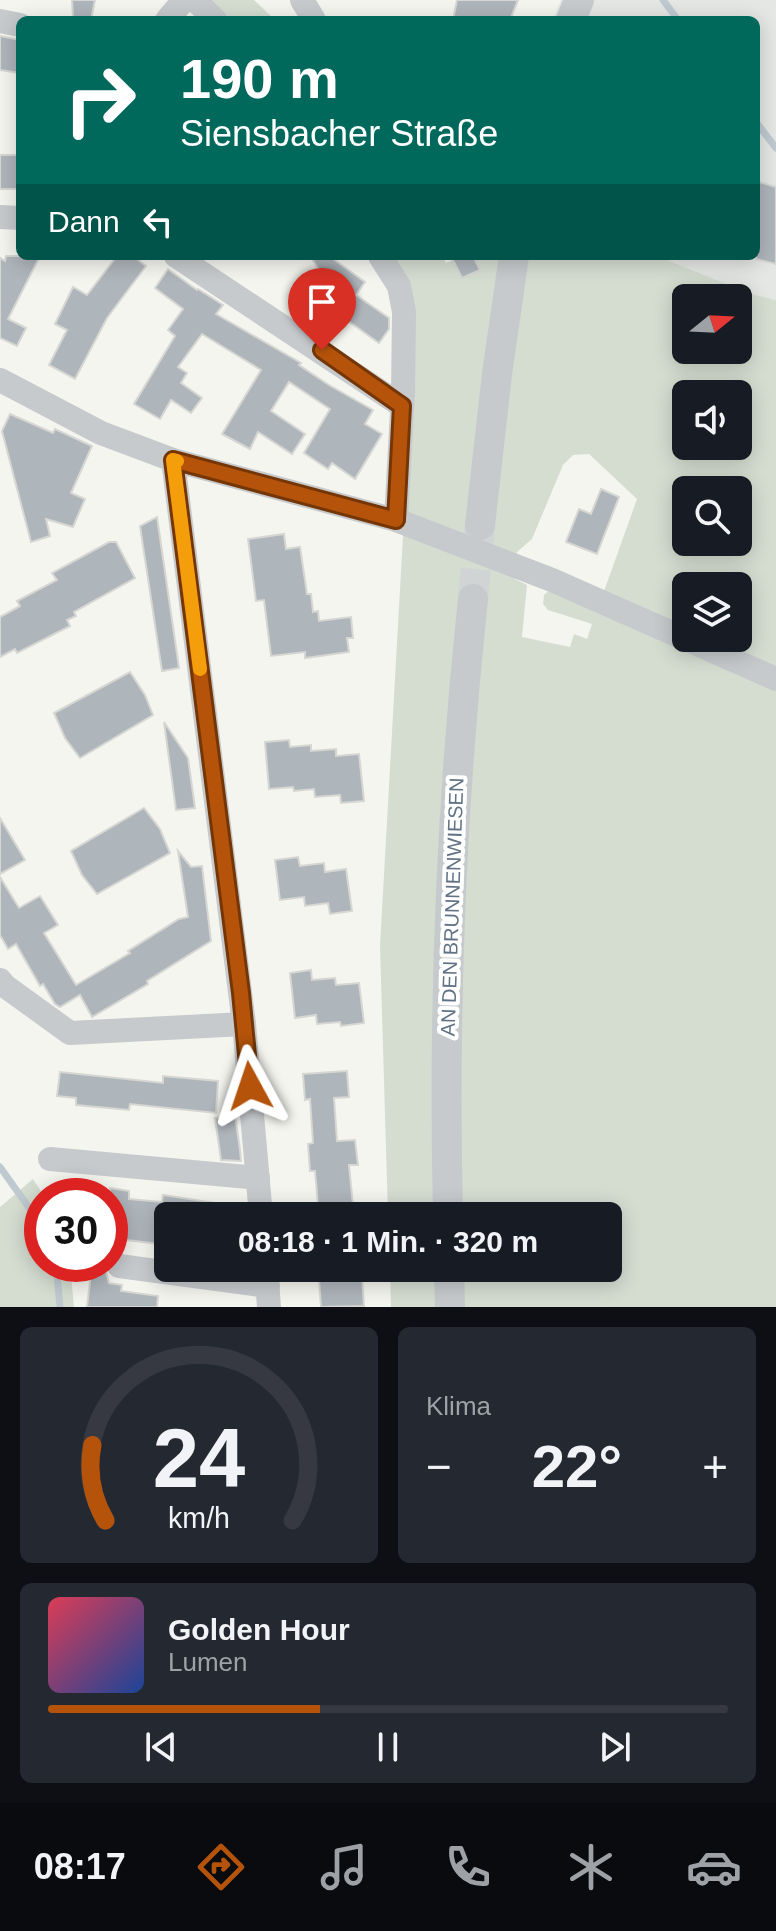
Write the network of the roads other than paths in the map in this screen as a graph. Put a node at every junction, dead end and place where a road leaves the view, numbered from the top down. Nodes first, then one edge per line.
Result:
1 (193, 0) edge
2 (170, 16) edge
3 (211, 16) edge
4 (182, 260) edge
5 (383, 260) edge
6 (513, 260) edge
7 (0, 380) edge
8 (402, 406) junction
9 (173, 460) junction
10 (396, 520) junction
11 (480, 525) tunnel mouth
12 (473, 599) tunnel mouth
13 (776, 679) edge
14 (0, 980) edge
15 (244, 1024) junction
16 (50, 1159) dead end
17 (258, 1178) junction
18 (260, 1202) edge
19 (448, 1202) edge
20 (128, 1267) edge
21 (449, 1282) edge
22 (268, 1287) edge
23 (450, 1307) edge

1 - 2 street
1 - 3 street
4 - 8 street
5 - 8 street
6 - 11 street
7 - 9 street
8 - 10 street
9 - 10 street
9 - 15 street
10 - 13 street
12 - 19 street, AN DEN BRUNNENWIESEN
14 - 15 street
15 - 17 street
16 - 17 street
17 - 18 street
20 - 22 street
21 - 23 street

